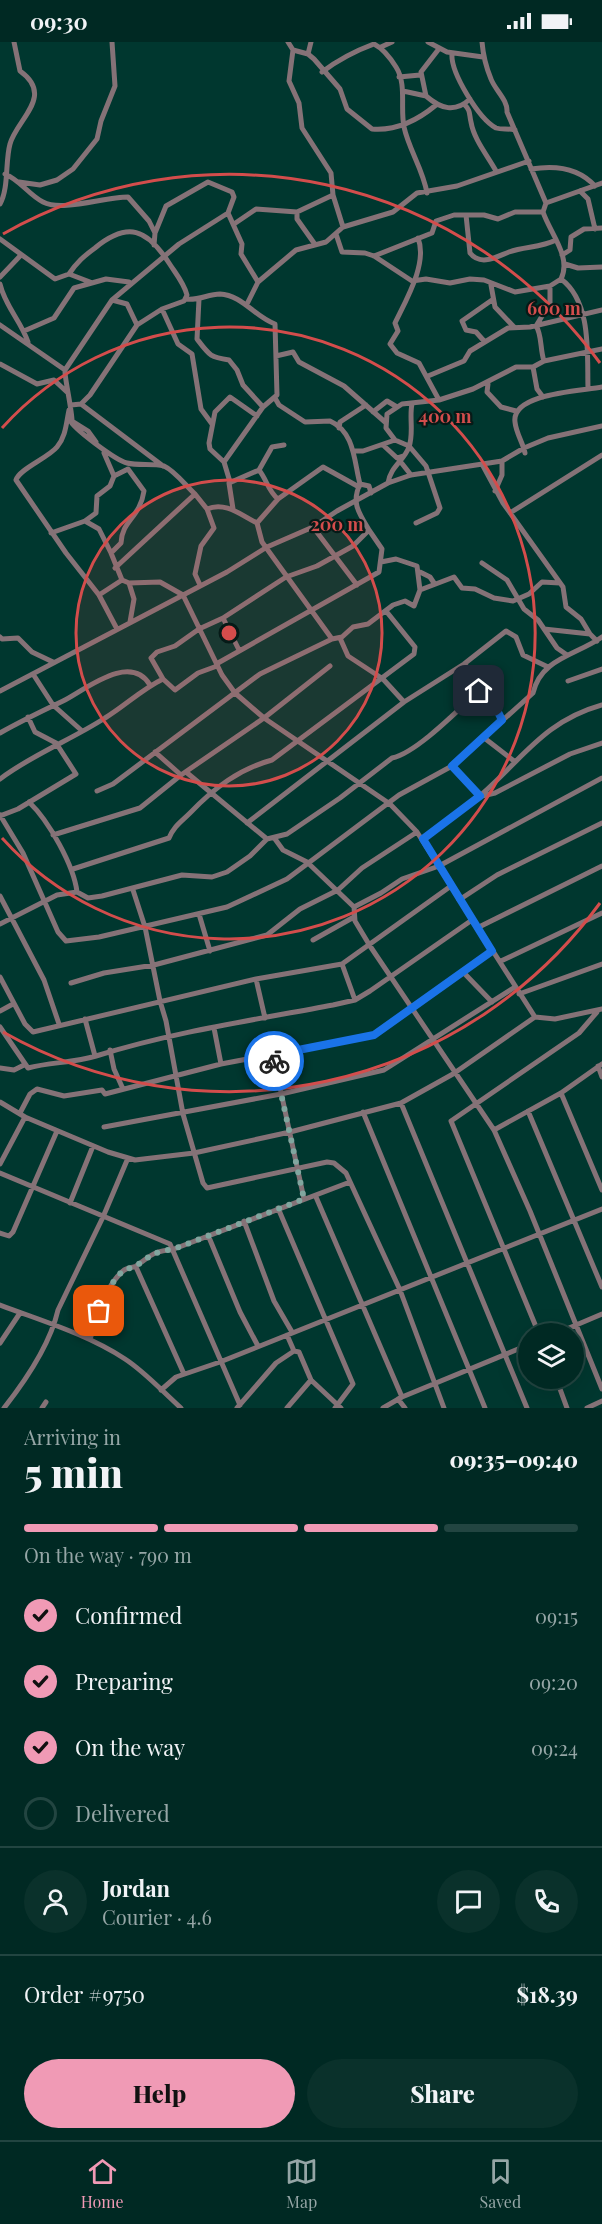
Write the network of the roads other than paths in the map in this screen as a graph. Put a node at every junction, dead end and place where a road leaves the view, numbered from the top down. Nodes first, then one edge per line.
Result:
1 (14, 42) edge
2 (112, 42) edge
3 (288, 42) edge
4 (311, 42) edge
5 (392, 42) edge
6 (428, 42) edge
7 (482, 42) edge
8 (373, 43) edge
9 (381, 47) junction
10 (293, 50) junction
11 (438, 50) junction
12 (452, 53) junction
13 (308, 54) junction
14 (483, 57) junction
15 (322, 72) junction
16 (420, 75) junction
17 (399, 77) junction
18 (403, 91) junction
19 (426, 96) junction
20 (470, 99) junction
21 (464, 104) junction
22 (436, 105) junction
23 (471, 114) junction
24 (480, 114) junction
25 (404, 125) junction
26 (515, 130) junction
27 (529, 161) junction
28 (531, 169) junction
29 (496, 171) junction
30 (4, 174) junction
31 (19, 182) junction
32 (599, 184) edge
33 (580, 191) junction
34 (427, 193) junction
35 (333, 195) junction
36 (546, 203) junction
37 (0, 204) edge
38 (297, 212) junction
39 (543, 212) junction
40 (228, 213) junction
41 (466, 215) junction
42 (234, 224) junction
43 (343, 227) junction
44 (599, 228) edge
45 (155, 233) junction
46 (336, 234) junction
47 (418, 238) junction
48 (0, 239) edge
49 (556, 240) junction
50 (314, 243) junction
51 (154, 245) junction
52 (21, 255) junction
53 (164, 255) junction
54 (562, 255) junction
55 (374, 256) junction
56 (565, 264) junction
57 (602, 267) edge
58 (69, 274) junction
59 (0, 277) edge
60 (561, 279) junction
61 (412, 281) junction
62 (90, 282) junction
63 (129, 282) junction
64 (258, 282) junction
65 (0, 284) edge
66 (491, 285) junction
67 (550, 286) junction
68 (186, 299) junction
69 (200, 299) junction
70 (112, 300) junction
71 (492, 300) junction
72 (248, 304) junction
73 (162, 309) junction
74 (602, 310) edge
75 (582, 316) junction
76 (0, 325) edge
77 (137, 325) junction
78 (536, 326) junction
79 (514, 327) junction
80 (24, 331) junction
81 (484, 341) junction
82 (28, 342) junction
83 (602, 349) edge
84 (589, 352) junction
85 (276, 356) junction
86 (544, 361) junction
87 (0, 364) edge
88 (533, 367) junction
89 (65, 370) junction
90 (428, 376) junction
91 (488, 384) junction
92 (602, 387) edge
93 (588, 388) junction
94 (71, 396) junction
95 (543, 397) junction
96 (275, 398) junction
97 (439, 400) junction
98 (81, 404) junction
99 (412, 404) junction
100 (366, 405) junction
101 (70, 407) junction
102 (264, 407) junction
103 (397, 407) junction
104 (516, 411) junction
105 (373, 412) junction
106 (257, 416) junction
107 (385, 422) junction
108 (212, 424) junction
109 (602, 426) edge
110 (339, 428) junction
111 (395, 440) junction
112 (284, 445) dead end
113 (383, 445) junction
114 (409, 446) junction
115 (354, 451) junction
116 (525, 451) junction
117 (104, 453) junction
118 (602, 455) edge
119 (401, 459) junction
120 (502, 461) junction
121 (224, 462) junction
122 (482, 464) junction
123 (165, 467) junction
124 (259, 470) junction
125 (430, 472) junction
126 (411, 475) junction
127 (114, 476) junction
128 (231, 482) junction
129 (388, 483) junction
130 (359, 485) junction
131 (495, 491) junction
132 (371, 493) junction
133 (195, 494) junction
134 (278, 500) junction
135 (354, 503) junction
136 (207, 509) junction
137 (233, 509) junction
138 (510, 513) junction
139 (85, 521) junction
140 (257, 523) junction
141 (416, 524) dead end
142 (313, 527) junction
143 (369, 530) junction
144 (51, 532) junction
145 (267, 547) junction
146 (111, 553) junction
147 (334, 557) junction
148 (381, 562) junction
149 (482, 563) dead end
150 (115, 568) junction
151 (420, 572) junction
152 (286, 577) junction
153 (122, 580) junction
154 (129, 583) junction
155 (560, 583) junction
156 (434, 584) junction
157 (200, 585) junction
158 (357, 585) junction
159 (420, 590) junction
160 (99, 595) junction
161 (183, 595) junction
162 (519, 599) junction
163 (310, 611) junction
164 (386, 611) junction
165 (223, 618) junction
166 (130, 622) junction
167 (117, 629) junction
168 (199, 629) junction
169 (544, 629) junction
170 (590, 634) junction
171 (340, 638) junction
172 (332, 639) junction
173 (599, 639) edge
174 (1, 640) edge
175 (239, 650) junction
176 (567, 655) junction
177 (53, 662) junction
178 (217, 664) junction
179 (464, 664) junction
180 (330, 666) dead end
181 (548, 667) junction
182 (602, 669) edge
183 (33, 674) junction
184 (163, 679) junction
185 (383, 679) junction
186 (568, 681) dead end
187 (150, 685) junction
188 (482, 688) junction
189 (0, 691) edge
190 (235, 693) junction
191 (404, 702) junction
192 (53, 705) junction
193 (602, 705) edge
194 (28, 717) junction
195 (264, 718) junction
196 (502, 720) junction
197 (81, 730) junction
198 (0, 733) edge
199 (483, 736) junction
200 (297, 742) junction
201 (56, 743) junction
202 (602, 743) edge
203 (155, 752) junction
204 (326, 760) junction
205 (514, 761) junction
206 (452, 766) junction
207 (184, 774) junction
208 (602, 778) edge
209 (0, 779) edge
210 (357, 784) junction
211 (97, 791) dead end
212 (211, 791) junction
213 (480, 796) junction
214 (29, 802) junction
215 (390, 804) junction
216 (0, 816) edge
217 (247, 823) junction
218 (602, 823) edge
219 (417, 832) junction
220 (53, 835) junction
221 (267, 839) junction
222 (275, 839) junction
223 (423, 839) junction
224 (307, 862) junction
225 (439, 866) junction
226 (602, 866) edge
227 (73, 870) junction
228 (451, 886) junction
229 (133, 890) junction
230 (338, 890) junction
231 (77, 892) junction
232 (0, 896) edge
233 (459, 900) junction
234 (44, 901) junction
235 (354, 907) junction
236 (602, 913) edge
237 (200, 914) junction
238 (10, 917) junction
239 (354, 917) junction
240 (472, 920) junction
241 (0, 924) edge
242 (145, 927) junction
243 (477, 928) junction
244 (314, 940) dead end
245 (370, 946) junction
246 (210, 951) junction
247 (492, 951) junction
248 (501, 961) junction
249 (342, 964) junction
250 (602, 964) edge
251 (154, 965) junction
252 (464, 974) junction
253 (390, 975) junction
254 (0, 977) edge
255 (256, 979) junction
256 (71, 983) dead end
257 (515, 987) junction
258 (519, 994) junction
259 (355, 1000) junction
260 (160, 1001) junction
261 (492, 1002) junction
262 (13, 1004) junction
263 (412, 1009) junction
264 (0, 1011) edge
265 (600, 1011) edge
266 (535, 1017) junction
267 (265, 1018) junction
268 (85, 1019) junction
269 (59, 1024) junction
270 (0, 1026) edge
271 (214, 1028) junction
272 (169, 1036) junction
273 (431, 1040) junction
274 (110, 1050) junction
275 (273, 1055) junction
276 (95, 1056) junction
277 (221, 1064) junction
278 (24, 1065) junction
279 (600, 1065) edge
280 (0, 1068) edge
281 (175, 1074) junction
282 (453, 1074) junction
283 (602, 1077) edge
284 (123, 1089) junction
285 (561, 1093) junction
286 (281, 1094) junction
287 (0, 1101) edge
288 (401, 1103) junction
289 (475, 1105) junction
290 (528, 1111) junction
291 (363, 1112) junction
292 (183, 1114) junction
293 (23, 1115) junction
294 (104, 1126) dead end
295 (494, 1130) junction
296 (57, 1131) junction
297 (290, 1132) junction
298 (93, 1146) junction
299 (194, 1152) junction
300 (128, 1158) junction
301 (0, 1164) edge
302 (297, 1169) junction
303 (0, 1173) edge
304 (350, 1182) junction
305 (32, 1187) junction
306 (602, 1190) edge
307 (316, 1197) junction
308 (304, 1199) junction
309 (70, 1203) junction
310 (278, 1208) junction
311 (602, 1209) edge
312 (103, 1217) junction
313 (574, 1220) junction
314 (244, 1221) junction
315 (0, 1233) edge
316 (208, 1235) junction
317 (538, 1236) junction
318 (174, 1249) junction
319 (504, 1249) junction
320 (468, 1263) junction
321 (136, 1267) junction
322 (432, 1276) junction
323 (602, 1287) edge
324 (400, 1290) junction
325 (362, 1303) junction
326 (0, 1305) edge
327 (20, 1312) junction
328 (602, 1314) edge
329 (326, 1319) junction
330 (534, 1323) edge
331 (575, 1323) edge
332 (581, 1323) edge
333 (54, 1326) junction
334 (289, 1333) junction
335 (90, 1339) junction
336 (0, 1343) edge
337 (584, 1345) edge
338 (258, 1346) junction
339 (518, 1349) edge
340 (294, 1351) junction
341 (505, 1355) junction
342 (220, 1362) junction
343 (471, 1370) junction
344 (184, 1374) junction
345 (311, 1380) junction
346 (436, 1385) junction
347 (560, 1389) edge
348 (602, 1389) edge
349 (161, 1390) junction
350 (400, 1398) junction
351 (602, 1401) edge
352 (46, 1402) dead end
353 (238, 1406) edge
354 (338, 1407) edge
355 (4, 1408) edge
356 (42, 1408) edge
357 (181, 1408) edge
358 (287, 1408) edge
359 (383, 1408) edge
360 (405, 1408) edge
361 (444, 1408) edge
362 (485, 1408) edge
363 (527, 1408) edge
364 (567, 1408) edge
365 (587, 1408) edge

1 - 30 street
2 - 31 street
3 - 10 street
4 - 13 street
5 - 9 street
6 - 11 street
7 - 14 street
8 - 9 street
8 - 15 street
9 - 17 street
10 - 13 street
10 - 35 street
11 - 12 street
11 - 16 street
12 - 14 street
12 - 20 street
13 - 15 street
14 - 26 street
15 - 25 street
16 - 17 street
16 - 19 street
17 - 18 street
18 - 19 street
18 - 25 street
19 - 22 street
20 - 21 street
20 - 24 street
21 - 22 street
21 - 23 street
22 - 25 street
23 - 24 street
23 - 29 street
24 - 26 street
25 - 34 street
26 - 27 street
27 - 28 street
27 - 29 street
28 - 32 street
28 - 36 street
29 - 34 street
30 - 31 street
30 - 37 street
31 - 45 street
32 - 33 street
33 - 36 street
33 - 44 street
34 - 43 street
35 - 38 street
35 - 43 street
36 - 39 street
38 - 42 street
38 - 50 street
39 - 41 street
39 - 49 street
40 - 42 street
40 - 45 street
40 - 53 street
41 - 47 street
41 - 49 street
42 - 64 street
43 - 46 street
44 - 54 street
45 - 51 street
46 - 50 street
46 - 55 street
47 - 55 street
47 - 61 street
48 - 52 street
49 - 54 street
50 - 64 street
51 - 53 street
51 - 58 street
52 - 58 street
52 - 59 street
53 - 63 street
53 - 68 street
54 - 56 street
55 - 61 street
56 - 57 street
56 - 60 street
58 - 62 street
60 - 67 street
60 - 75 street
61 - 66 street
61 - 90 street
62 - 63 street
62 - 80 street
63 - 70 street
64 - 72 street
65 - 80 street
66 - 67 street
66 - 71 street
67 - 78 street
68 - 69 street
68 - 73 street
69 - 72 street
69 - 102 street
70 - 77 street
70 - 89 street
71 - 79 street
71 - 81 street
72 - 85 street
73 - 77 street
73 - 108 street
74 - 75 street
75 - 78 street
75 - 84 street
76 - 82 street
77 - 98 street
78 - 79 street
78 - 86 street
79 - 81 street
80 - 82 street
81 - 90 street
82 - 89 street
83 - 84 street
84 - 86 street
84 - 93 street
85 - 96 street
85 - 100 street
86 - 88 street
87 - 94 street
88 - 91 street
88 - 95 street
89 - 94 street
90 - 97 street
91 - 97 street
91 - 104 street
92 - 93 street
93 - 95 street
94 - 101 street
95 - 104 street
96 - 102 street
96 - 110 street
97 - 99 street
98 - 101 street
98 - 123 street
99 - 103 street
99 - 114 street
100 - 105 street
100 - 110 street
101 - 117 street
101 - 144 street
102 - 106 street
103 - 105 street
103 - 107 street
104 - 116 street
105 - 107 street
106 - 108 street
106 - 121 street
107 - 111 street
108 - 121 street
109 - 116 street
110 - 115 street
111 - 113 street
111 - 114 street
112 - 124 street
113 - 115 street
113 - 119 street
114 - 119 street
114 - 125 street
115 - 130 street
116 - 120 street
117 - 123 street
117 - 127 street
118 - 138 street
119 - 126 street
119 - 129 street
120 - 122 street
120 - 131 street
121 - 128 street
122 - 125 street
122 - 131 street
123 - 133 street
124 - 128 street
124 - 134 street
125 - 126 street
125 - 141 street
126 - 129 street
127 - 139 street
127 - 146 street
128 - 137 street
129 - 132 street
130 - 132 street
130 - 134 street
130 - 135 street
131 - 138 street
132 - 135 street
133 - 136 street
133 - 150 street
134 - 140 street
135 - 142 street
135 - 143 street
136 - 137 street
136 - 157 street
137 - 140 street
138 - 155 street
139 - 144 street
139 - 146 street
140 - 145 street
142 - 145 street
142 - 147 street
143 - 147 street
143 - 148 street
144 - 160 street
145 - 152 street
145 - 157 street
146 - 150 street
147 - 152 street
147 - 158 street
148 - 151 street
148 - 158 street
149 - 162 street
150 - 153 street
151 - 156 street
151 - 159 street
152 - 163 street
152 - 165 street
153 - 154 street
153 - 160 street
154 - 161 street
154 - 166 street
155 - 162 street
155 - 170 street
156 - 159 street
156 - 162 street
157 - 161 street
158 - 163 street
159 - 164 street
160 - 167 street
161 - 166 street
161 - 168 street
162 - 169 street
163 - 172 street
163 - 175 street
164 - 171 street
164 - 185 street
165 - 168 street
165 - 175 street
166 - 167 street
167 - 177 street
168 - 178 street
168 - 184 street
169 - 170 street
169 - 176 street
170 - 173 street
171 - 172 street
171 - 185 street
172 - 190 street
173 - 176 street
174 - 177 street
175 - 178 street
176 - 181 street
177 - 183 street
178 - 184 street
178 - 190 street
179 - 181 street
179 - 188 street
179 - 191 street
180 - 195 street
181 - 196 street
182 - 186 street
183 - 189 street
183 - 192 street
184 - 187 street
185 - 191 street
185 - 200 street
187 - 192 street
187 - 197 street
188 - 196 street
188 - 210 street
190 - 195 street
190 - 203 street
191 - 204 street
192 - 194 street
192 - 197 street
193 - 205 street
194 - 198 street
194 - 201 street
195 - 200 street
195 - 207 street
196 - 199 street
197 - 201 street
199 - 205 street
199 - 206 street
200 - 204 street
200 - 212 street
201 - 209 street
201 - 214 street
202 - 213 street
203 - 207 street
203 - 211 street
204 - 210 street
204 - 217 street
205 - 213 street
206 - 213 street
206 - 215 street
207 - 212 street
207 - 220 street
208 - 225 street
210 - 215 street
210 - 222 street
212 - 217 street
212 - 227 street
213 - 223 street
214 - 216 street
214 - 220 street
215 - 219 street
215 - 224 street
216 - 234 street
217 - 221 street
218 - 233 street
219 - 223 street
219 - 230 street
220 - 227 street
221 - 222 street
221 - 229 street
222 - 224 street
223 - 225 street
224 - 230 street
224 - 237 street
225 - 228 street
225 - 235 street
226 - 243 street
227 - 231 street
228 - 233 street
228 - 245 street
229 - 231 street
229 - 242 street
230 - 235 street
230 - 246 street
231 - 234 street
232 - 238 street
233 - 240 street
234 - 238 street
234 - 242 street
235 - 239 street
236 - 248 street
237 - 242 street
237 - 246 street
238 - 241 street
238 - 269 street
239 - 244 street
239 - 245 street
240 - 243 street
240 - 253 street
242 - 251 street
243 - 247 street
245 - 249 street
245 - 253 street
246 - 251 street
247 - 248 street
247 - 252 street
248 - 257 street
249 - 255 street
249 - 259 street
250 - 258 street
251 - 256 street
251 - 260 street
252 - 261 street
252 - 263 street
253 - 259 street
253 - 263 street
254 - 262 street
255 - 260 street
255 - 267 street
257 - 258 street
257 - 261 street
258 - 266 street
259 - 267 street
260 - 268 street
260 - 272 street
261 - 273 street
262 - 264 street
262 - 269 street
263 - 273 street
263 - 275 street
265 - 266 street
265 - 289 street
266 - 282 street
267 - 271 street
268 - 269 street
268 - 276 street
270 - 278 street
271 - 272 street
271 - 277 street
272 - 274 street
272 - 281 street
273 - 282 street
273 - 286 street
274 - 276 street
274 - 284 street
275 - 277 street
275 - 286 street
276 - 278 street
277 - 281 street
278 - 280 street
279 - 283 street
279 - 285 street
281 - 284 street
281 - 292 street
282 - 288 street
282 - 289 street
284 - 293 street
285 - 290 street
285 - 306 street
286 - 292 street
286 - 297 street
287 - 293 street
288 - 291 street
288 - 320 street
289 - 295 street
289 - 319 street
290 - 295 street
290 - 313 street
291 - 297 street
291 - 322 street
292 - 294 street
292 - 299 street
293 - 296 street
293 - 301 street
295 - 317 street
296 - 298 street
296 - 305 street
297 - 299 street
297 - 302 street
298 - 300 street
298 - 309 street
299 - 300 street
299 - 302 street
300 - 312 street
302 - 304 street
302 - 308 street
303 - 305 street
304 - 307 street
304 - 324 street
305 - 309 street
305 - 315 street
307 - 308 street
307 - 325 street
308 - 310 street
309 - 312 street
310 - 314 street
310 - 329 street
311 - 313 street
312 - 318 street
312 - 333 street
313 - 317 street
313 - 323 street
314 - 316 street
314 - 334 street
316 - 318 street
316 - 338 street
317 - 319 street
317 - 331 street
318 - 321 street
318 - 342 street
319 - 320 street
319 - 330 street
320 - 322 street
320 - 341 street
321 - 335 street
321 - 344 street
322 - 324 street
322 - 343 street
324 - 325 street
324 - 346 street
325 - 329 street
325 - 350 street
326 - 327 street
327 - 333 street
327 - 336 street
328 - 332 street
329 - 334 street
329 - 354 street
333 - 335 street
333 - 355 street
334 - 338 street
334 - 340 street
335 - 349 street
337 - 348 street
338 - 342 street
339 - 341 street
340 - 345 street
340 - 353 street
341 - 343 street
341 - 363 street
342 - 344 street
342 - 353 street
343 - 346 street
343 - 362 street
344 - 349 street
345 - 354 street
345 - 358 street
346 - 350 street
346 - 361 street
347 - 364 street
349 - 357 street
350 - 359 street
350 - 360 street
351 - 365 street
352 - 356 street

